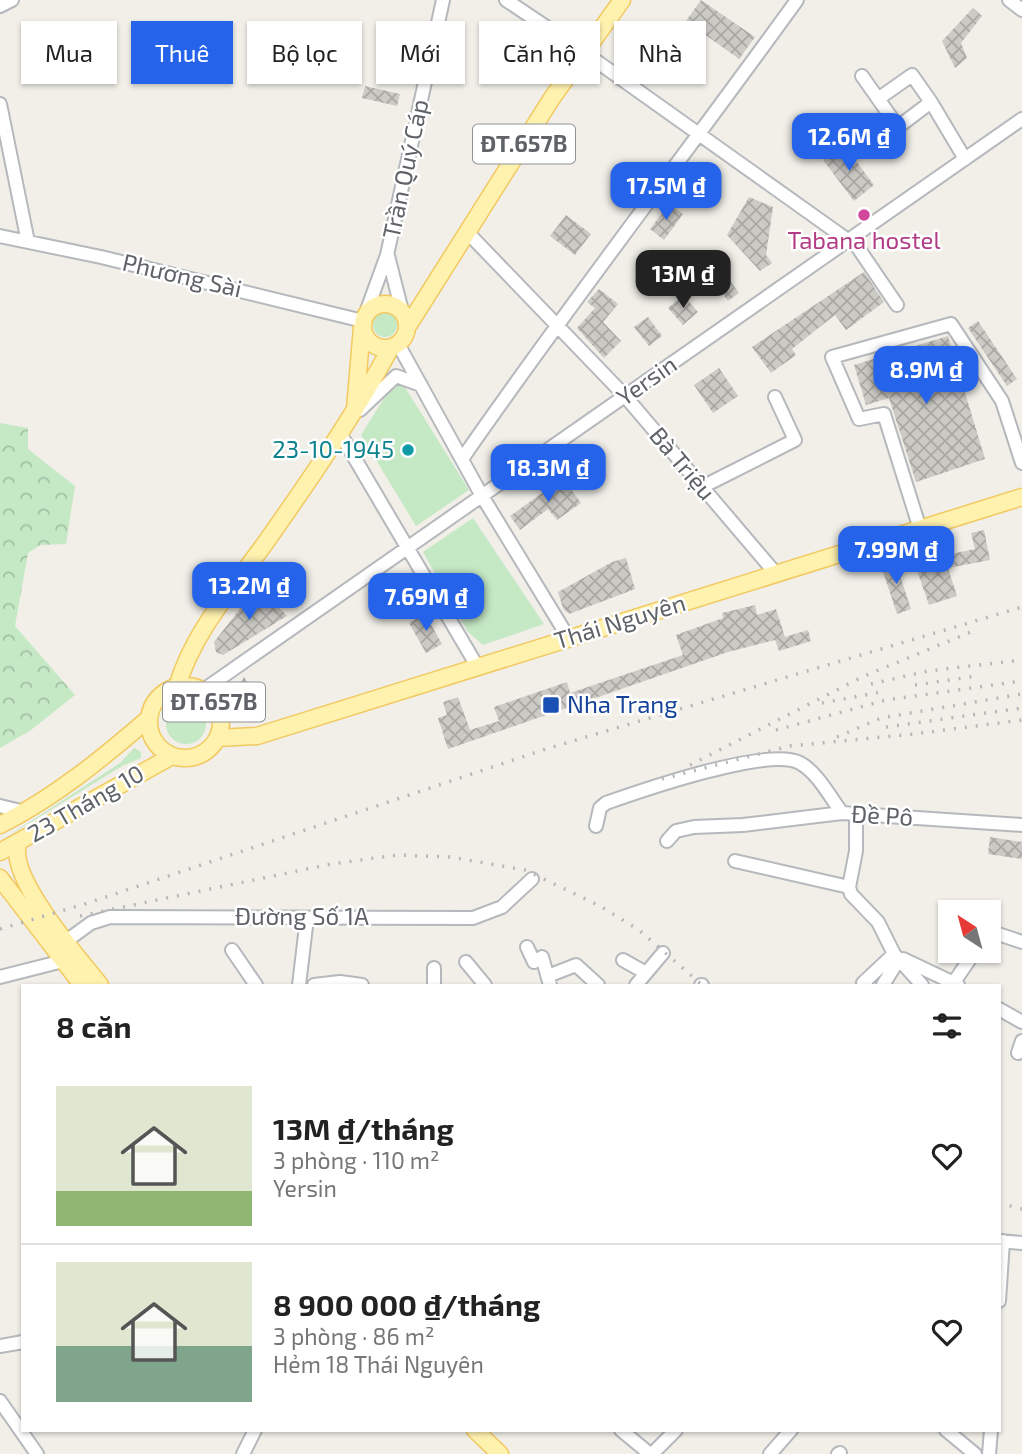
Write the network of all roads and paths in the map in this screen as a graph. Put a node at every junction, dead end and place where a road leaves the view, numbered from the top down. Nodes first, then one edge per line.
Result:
1 (12, 0) edge
2 (443, 0) edge
3 (506, 0) edge
4 (622, 0) edge
5 (797, 0) edge
6 (1009, 0) edge
7 (0, 6) edge
8 (1022, 10) edge
9 (537, 21) edge
10 (600, 32) edge
11 (600, 64) edge
12 (862, 76) dead end
13 (562, 84) edge
14 (878, 99) junction
15 (931, 102) junction
16 (0, 104) edge
17 (1022, 118) edge
18 (699, 136) junction
19 (965, 159) junction
20 (468, 234) junction
21 (0, 236) edge
22 (850, 240) junction
23 (28, 242) junction
24 (387, 255) junction
25 (897, 305) dead end
26 (405, 318) junction
27 (363, 324) junction
28 (556, 324) junction
29 (395, 346) junction
30 (421, 386) junction
31 (625, 396) junction
32 (775, 397) dead end
33 (355, 415) junction
34 (341, 435) junction
35 (462, 460) junction
36 (1022, 463) edge
37 (702, 487) junction
38 (482, 496) junction
39 (1022, 496) edge
40 (920, 529) junction
41 (408, 549) junction
42 (777, 575) junction
43 (568, 637) junction
44 (477, 666) junction
45 (177, 687) junction
46 (202, 691) junction
47 (149, 718) junction
48 (217, 738) junction
49 (172, 755) junction
50 (0, 806) edge
51 (25, 812) junction
52 (842, 813) junction
53 (856, 814) junction
54 (0, 825) edge
55 (1022, 825) edge
56 (596, 826) dead end
57 (667, 841) dead end
58 (18, 844) junction
59 (0, 852) edge
60 (735, 860) dead end
61 (0, 878) edge
62 (532, 879) dead end
63 (849, 887) junction
64 (307, 918) junction
65 (1001, 936) edge
66 (1022, 942) edge
67 (527, 947) dead end
68 (61, 950) junction
69 (232, 950) dead end
70 (663, 953) dead end
71 (894, 954) junction
72 (623, 960) dead end
73 (466, 962) dead end
74 (968, 963) edge
75 (434, 968) dead end
76 (646, 973) junction
77 (0, 977) edge
78 (920, 980) edge
79 (549, 981) edge
80 (81, 984) edge
81 (99, 984) edge
82 (255, 984) edge
83 (299, 984) edge
84 (323, 984) edge
85 (355, 984) edge
86 (434, 984) edge
87 (484, 984) edge
88 (597, 984) edge
89 (637, 984) edge
90 (864, 984) edge
91 (884, 984) edge
92 (948, 984) edge
93 (956, 984) edge
94 (1001, 1010) edge
95 (1022, 1022) edge
96 (1001, 1241) edge
97 (1022, 1243) edge
98 (21, 1342) edge
99 (0, 1346) edge
100 (0, 1401) edge
101 (21, 1431) edge
102 (22, 1432) edge
103 (254, 1432) edge
104 (464, 1432) edge
105 (477, 1432) edge
106 (625, 1432) edge
107 (674, 1432) edge
108 (789, 1432) edge
109 (948, 1432) edge
110 (990, 1432) edge
111 (37, 1454) edge
112 (243, 1454) edge
113 (486, 1454) edge
114 (500, 1454) edge
115 (651, 1454) edge
116 (770, 1454) edge
117 (975, 1454) edge
118 (989, 1454) edge

1 - 7 street
2 - 24 street, Trần Quý Cáp
3 - 9 street
4 - 10 main road, ĐT.657B
5 - 18 street
6 - 8 street
11 - 18 street
12 - 14 street
13 - 20 main road, ĐT.657B
14 - 15 street
14 - 15 street
15 - 19 street
16 - 23 street
17 - 19 street, Yersin
18 - 22 street
18 - 28 street
19 - 22 street, Yersin
20 - 26 main road, ĐT.657B
20 - 28 street, Bà Triệu
21 - 23 street, Phương Sài
22 - 25 street
22 - 31 street, Yersin
23 - 27 street, Phương Sài
24 - 26 street, Trần Quý Cáp
24 - 27 street, Trần Quý Cáp
26 - 27 main road
26 - 29 main road, ĐT.657B
27 - 29 main road
27 - 33 main road
28 - 31 street, Bà Triệu
28 - 35 street
29 - 30 street
29 - 33 main road, ĐT.657B
30 - 33 street
30 - 35 street
31 - 37 street, Bà Triệu
31 - 38 street, Yersin
32 - 37 street
33 - 34 main road, ĐT.657B
34 - 41 street
34 - 45 main road, ĐT.657B
35 - 38 street
36 - 40 street
37 - 42 street, Bà Triệu
38 - 41 street, Yersin
38 - 43 street
39 - 40 main road, Thái Nguyên
40 - 42 main road, Thái Nguyên
41 - 44 street
41 - 46 street, Yersin
42 - 43 main road, Thái Nguyên
43 - 44 main road, Thái Nguyên
44 - 48 main road, Thái Nguyên
45 - 46 main road, ĐT.657B
45 - 47 main road, ĐT.657B
46 - 48 main road, ĐT.657B
47 - 49 main road, ĐT.657B
47 - 51 main road, 23 Tháng 10 / ĐT.657B
48 - 49 main road, ĐT.657B
49 - 58 main road, 23 Tháng 10 / ĐT.657B
50 - 51 street
51 - 54 main road, 23 Tháng 10 / ĐT.657B
52 - 53 street, Đề Pô
52 - 56 street
52 - 57 street, Đề Pô
53 - 55 street, Đề Pô
53 - 63 street
58 - 59 main road, 23 Tháng 10 / ĐT.657B
58 - 68 main road
60 - 63 street
61 - 68 main road
62 - 64 street, Đường Số 1A
63 - 71 street
64 - 68 street, Đường Số 1A
64 - 83 street
65 - 66 street
67 - 79 street
68 - 77 street, Đường Số 1A
68 - 80 main road
68 - 81 main road
69 - 82 street
70 - 76 street
71 - 78 street
71 - 90 street
71 - 91 street
72 - 76 street
73 - 87 street
74 - 93 street
75 - 86 street
76 - 89 street
78 - 92 street
79 - 88 street
84 - 85 street
94 - 95 street
96 - 97 street
98 - 99 street
100 - 101 street
102 - 111 street
103 - 112 street
104 - 113 main road
105 - 114 main road
106 - 115 street
107 - 115 street
108 - 116 street
109 - 117 street
110 - 118 street

